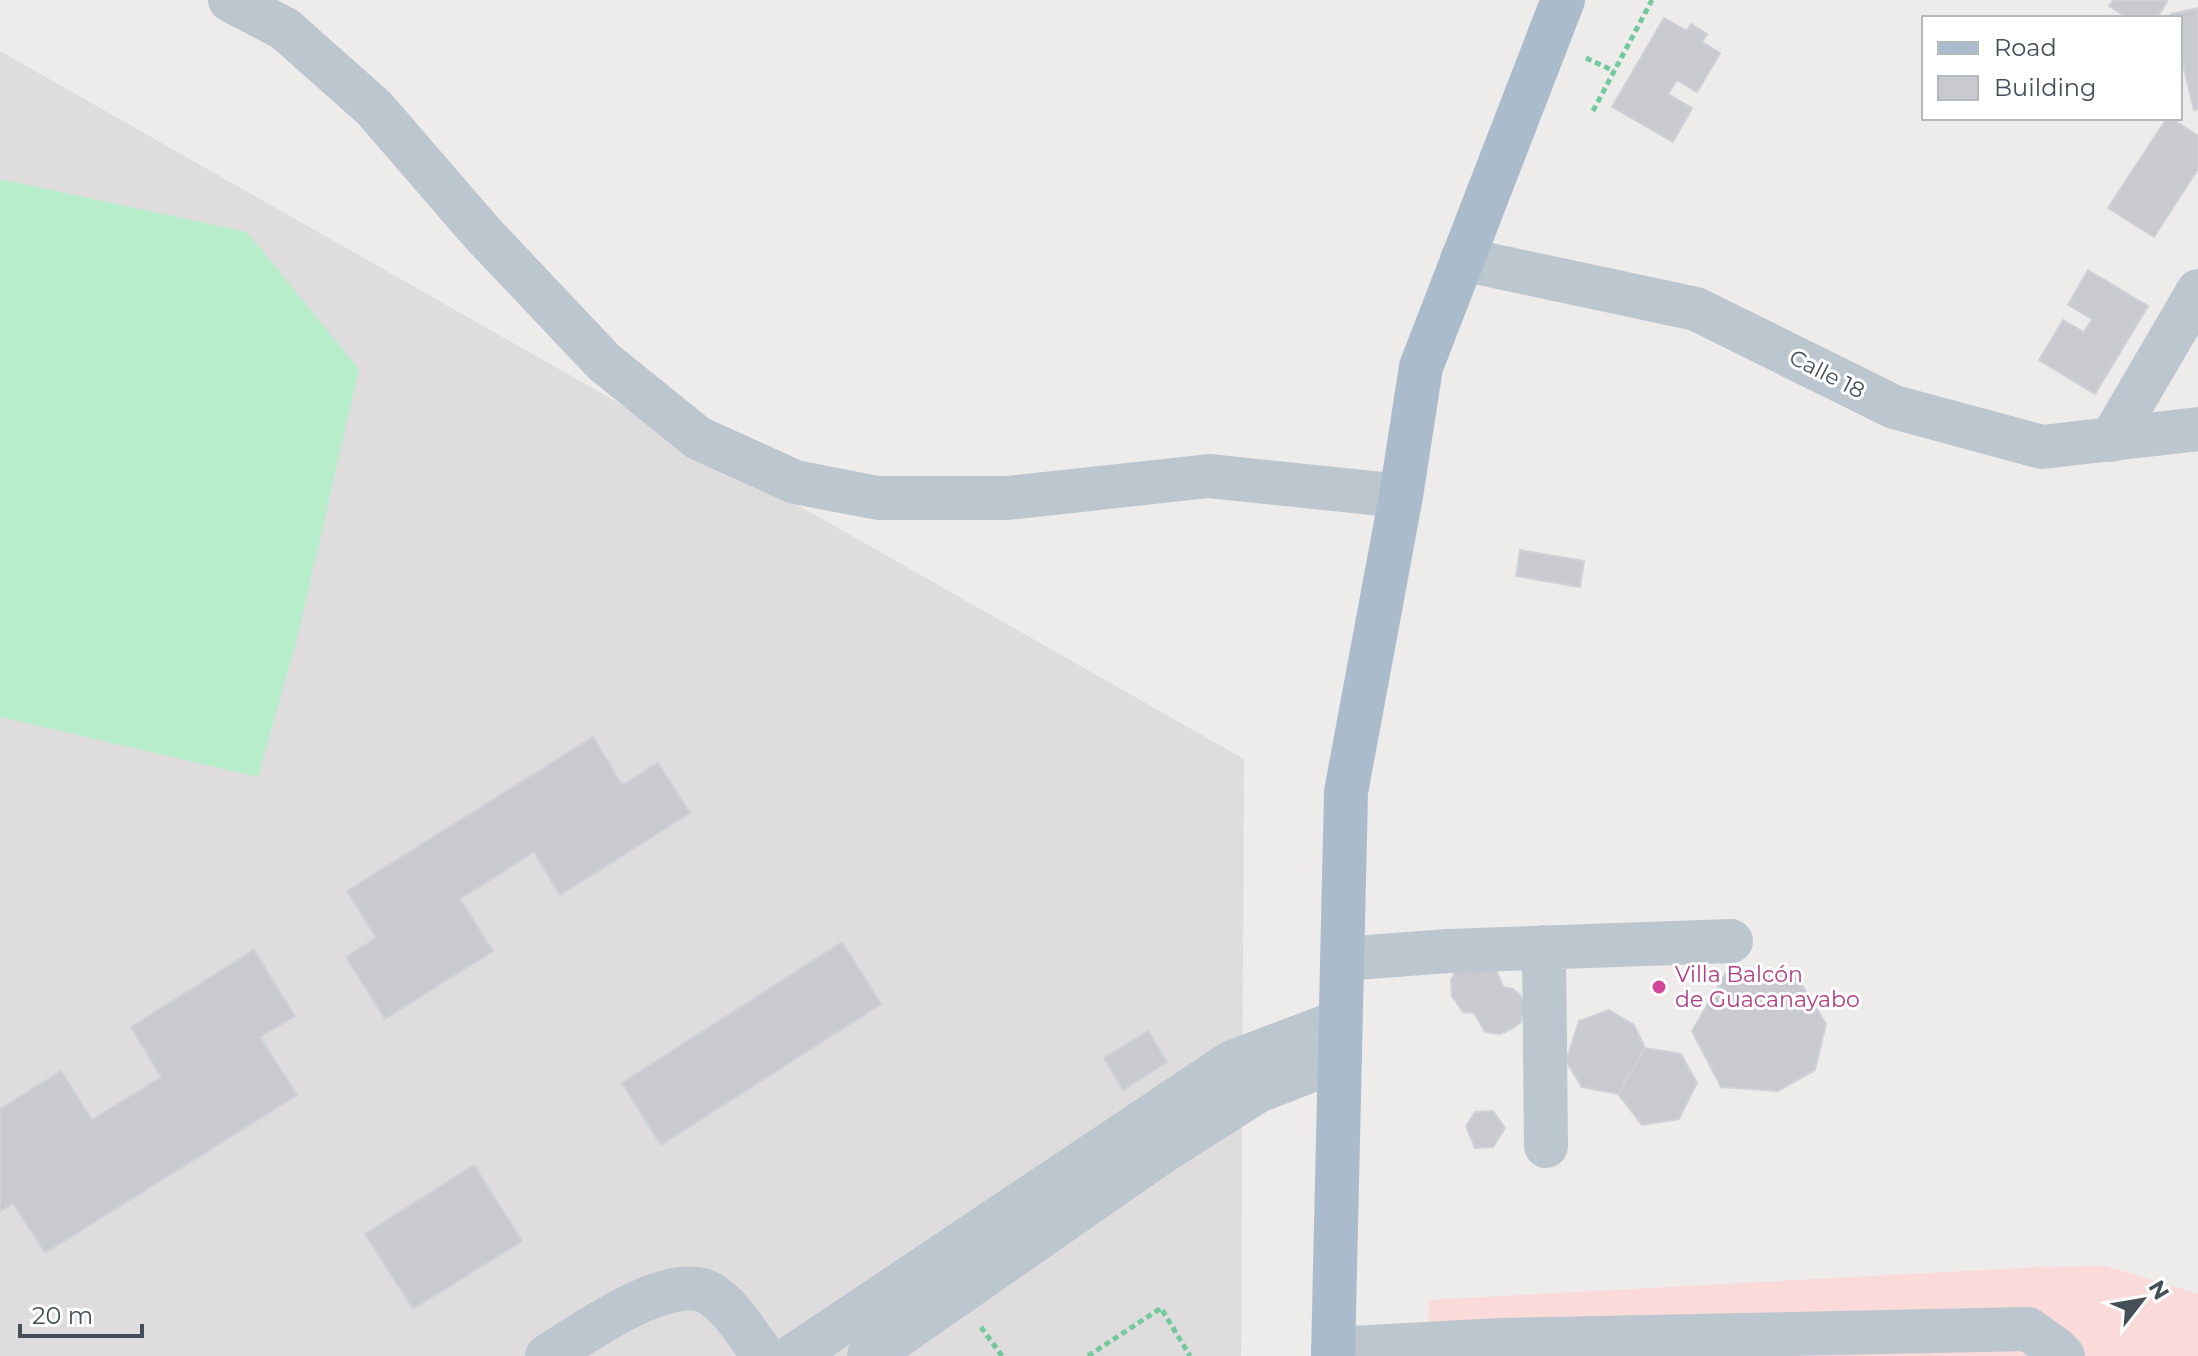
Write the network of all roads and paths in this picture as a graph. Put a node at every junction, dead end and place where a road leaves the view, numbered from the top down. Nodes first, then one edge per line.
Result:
1 (230, 0) edge
2 (1563, 0) edge
3 (1652, 0) edge
4 (1593, 111) dead end
5 (1462, 259) junction
6 (2198, 291) edge
7 (2198, 429) edge
8 (2111, 440) junction
9 (1401, 496) junction
10 (1731, 941) dead end
11 (1544, 947) junction
12 (1342, 959) junction
13 (1340, 1040) junction
14 (1546, 1146) dead end
15 (1500, 1348) edge
16 (1333, 1353) edge
17 (547, 1356) edge
18 (764, 1356) edge
19 (793, 1356) edge
20 (869, 1356) edge
21 (1088, 1356) edge
22 (1190, 1356) edge
23 (2063, 1356) edge

1 - 9 street
2 - 5 main road
3 - 4 path
5 - 8 street, Calle 18
5 - 9 main road
6 - 8 street
7 - 8 street, Calle 18
9 - 12 main road
10 - 11 street
11 - 12 street
11 - 14 street
12 - 13 main road
13 - 16 main road
13 - 19 street
13 - 20 street
15 - 16 street
15 - 23 street
17 - 18 street
21 - 22 path

